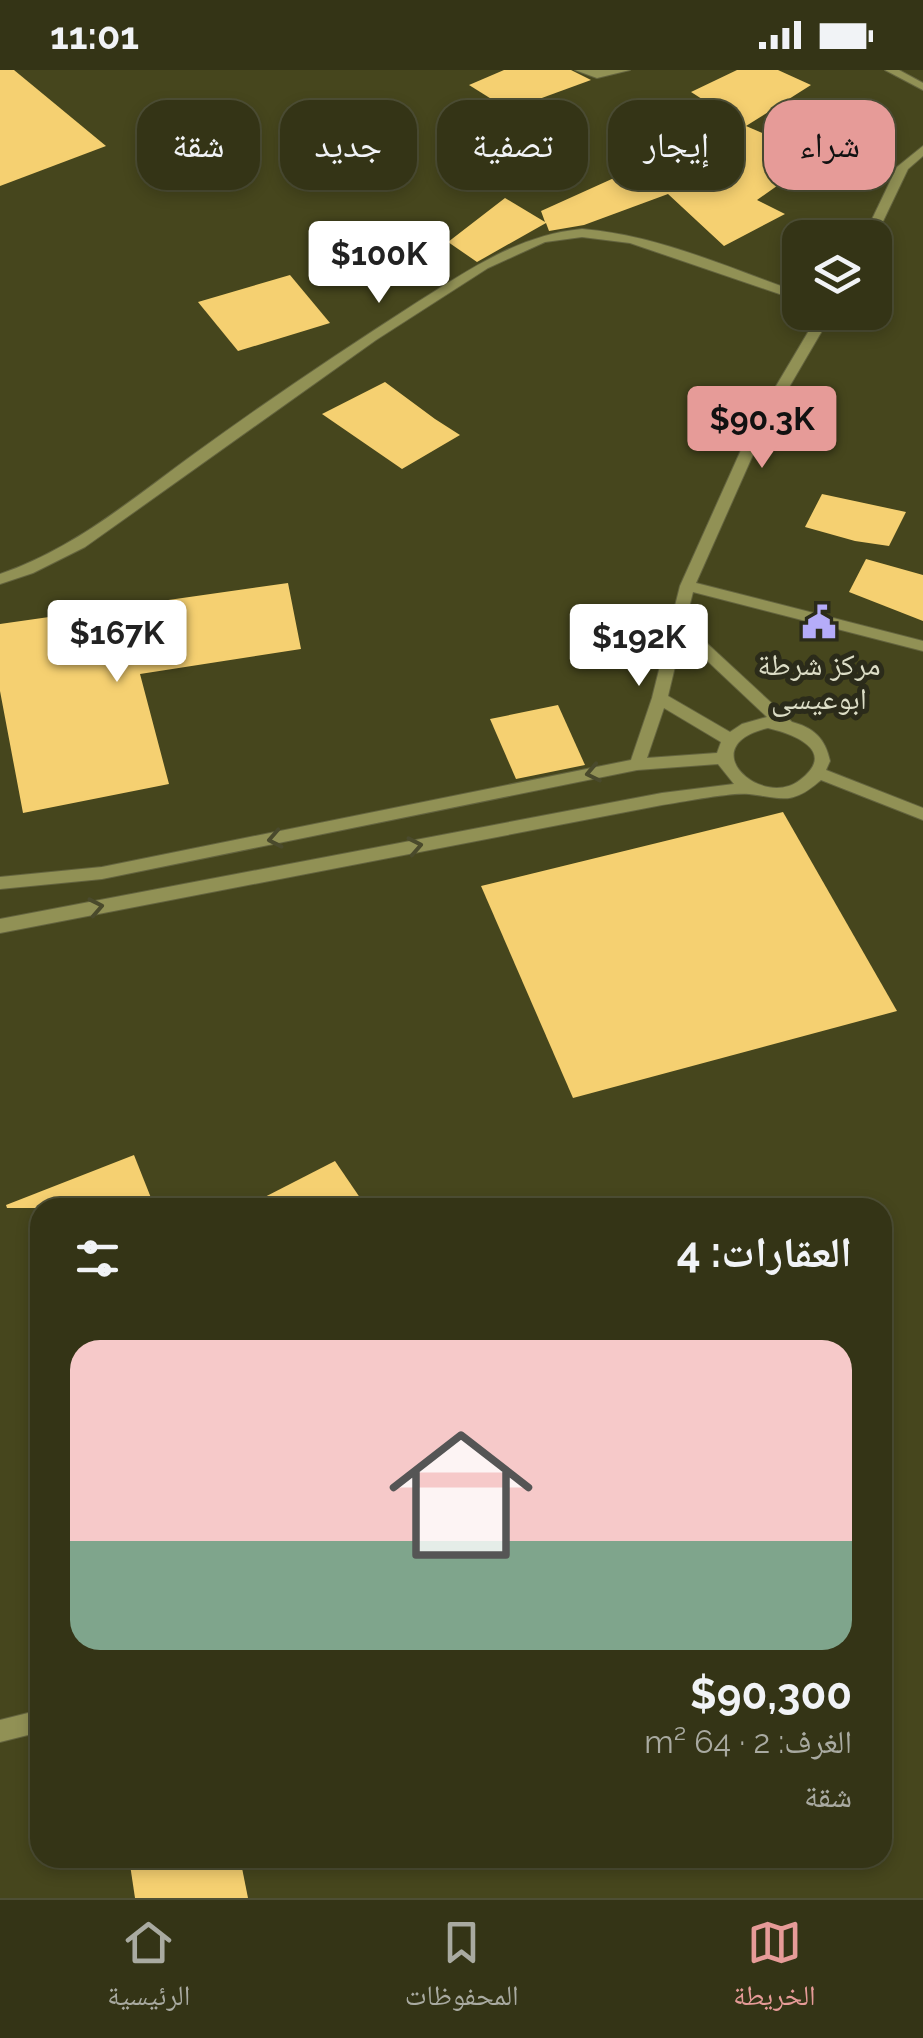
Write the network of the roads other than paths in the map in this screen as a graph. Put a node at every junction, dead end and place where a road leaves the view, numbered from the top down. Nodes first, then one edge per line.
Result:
1 (581, 70) edge
2 (624, 70) edge
3 (891, 70) edge
4 (923, 86) edge
5 (923, 150) edge
6 (878, 220) edge
7 (782, 290) edge
8 (817, 330) edge
9 (0, 579) edge
10 (686, 586) junction
11 (678, 626) junction
12 (923, 646) edge
13 (660, 698) junction
14 (785, 724) junction
15 (729, 739) junction
16 (724, 758) junction
17 (637, 764) junction
18 (821, 774) junction
19 (751, 788) junction
20 (923, 814) edge
21 (0, 884) edge
22 (0, 926) edge
23 (30, 1724) edge
24 (0, 1731) edge

1 - 2 street
3 - 4 street
5 - 6 street
7 - 9 street
8 - 10 street
10 - 11 street
10 - 12 street
11 - 13 street
11 - 14 street
13 - 15 street
13 - 17 street
14 - 15 street
14 - 18 street
15 - 16 street
16 - 17 street
16 - 19 street
17 -> 21 street
18 - 19 street
18 - 20 street
22 -> 19 street
23 - 24 street

